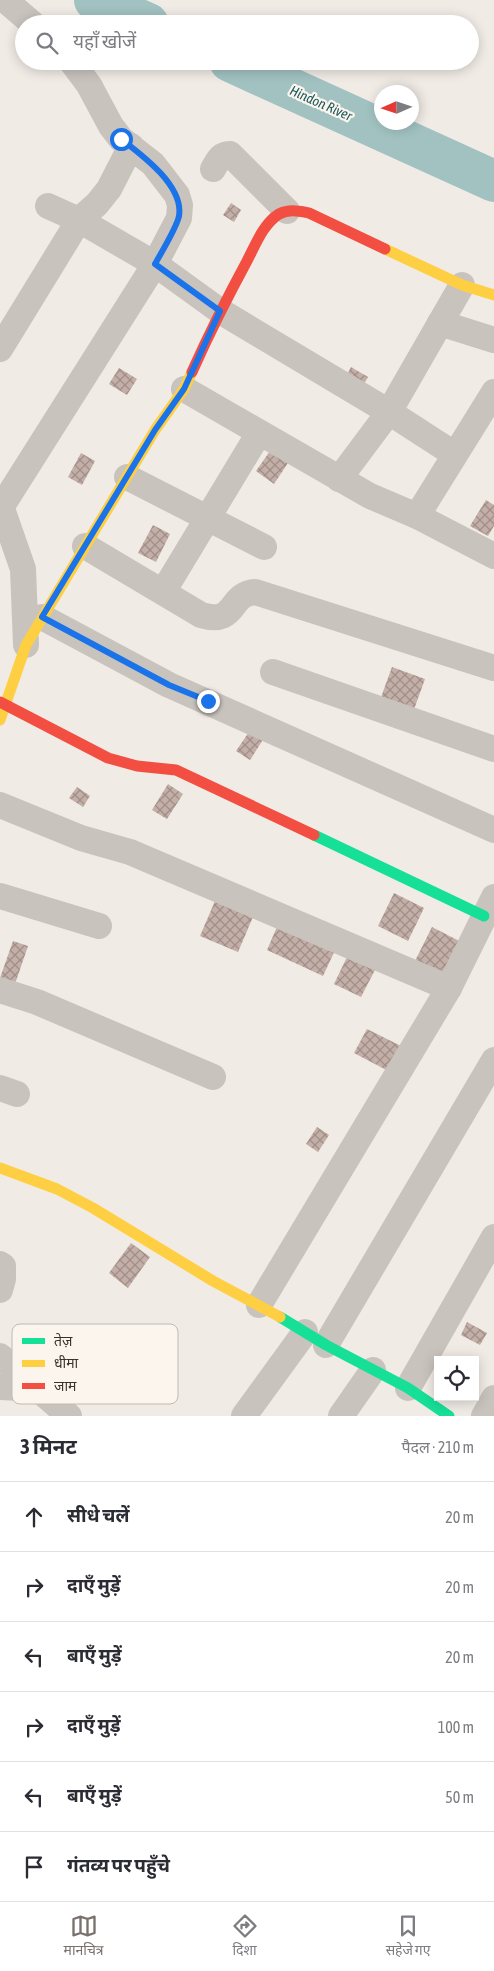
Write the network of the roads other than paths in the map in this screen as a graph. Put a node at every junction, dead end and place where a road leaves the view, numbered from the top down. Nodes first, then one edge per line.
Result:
1 (5, 0) edge
2 (22, 15) edge
3 (78, 70) edge
4 (131, 146) junction
5 (213, 168) dead end
6 (48, 206) dead end
7 (286, 211) junction
8 (79, 220) junction
9 (155, 264) junction
10 (462, 285) junction
11 (494, 295) edge
12 (220, 311) junction
13 (440, 323) junction
14 (494, 340) edge
15 (0, 349) edge
16 (184, 389) junction
17 (494, 392) edge
18 (389, 412) junction
19 (259, 433) junction
20 (454, 454) junction
21 (127, 477) junction
22 (339, 479) junction
23 (1, 505) edge
24 (417, 516) junction
25 (207, 518) junction
26 (85, 546) junction
27 (264, 547) dead end
28 (494, 556) edge
29 (12, 565) edge
30 (163, 592) junction
31 (42, 617) junction
32 (26, 645) junction
33 (494, 668) edge
34 (272, 672) dead end
35 (2, 703) edge
36 (0, 720) edge
37 (494, 749) edge
38 (0, 805) edge
39 (494, 830) edge
40 (0, 896) edge
41 (489, 906) edge
42 (99, 926) dead end
43 (449, 988) junction
44 (0, 990) edge
45 (494, 1060) edge
46 (213, 1078) dead end
47 (0, 1168) edge
48 (494, 1237) edge
49 (0, 1264) edge
50 (0, 1290) edge
51 (259, 1305) junction
52 (315, 1339) junction
53 (0, 1356) edge
54 (12, 1366) edge
55 (372, 1370) junction
56 (408, 1388) junction
57 (494, 1398) edge
58 (56, 1404) edge
59 (69, 1416) edge
60 (244, 1416) edge
61 (341, 1416) edge
62 (449, 1416) edge
63 (484, 1416) edge

1 - 2 street
3 - 4 street
4 - 8 street
4 - 9 street
5 - 7 street
6 - 8 street
7 - 10 street
7 - 12 street
8 - 9 street
8 - 15 street
9 - 12 street
9 - 23 street
10 - 11 street
10 - 13 street
12 - 16 street
12 - 18 street
13 - 14 street
13 - 18 street
16 - 19 street
16 - 21 street
17 - 20 street
18 - 20 street
18 - 22 street
19 - 22 street
19 - 25 street
20 - 24 street
21 - 25 street
21 - 26 street
22 - 24 street
23 - 29 street
24 - 28 street
25 - 27 street
25 - 30 street
26 - 30 street
26 - 31 street
29 - 32 street
30 - 33 street
31 - 32 street
31 - 39 street
32 - 35 street
34 - 37 street
35 - 36 street
35 - 41 street
38 - 43 street
40 - 42 street
41 - 43 street
43 - 51 street
44 - 46 street
45 - 52 street
47 - 51 street
48 - 56 street
49 - 50 street
51 - 52 street
52 - 55 street
52 - 60 street
53 - 54 street
55 - 56 street
55 - 61 street
56 - 62 street
57 - 63 street
58 - 59 street

